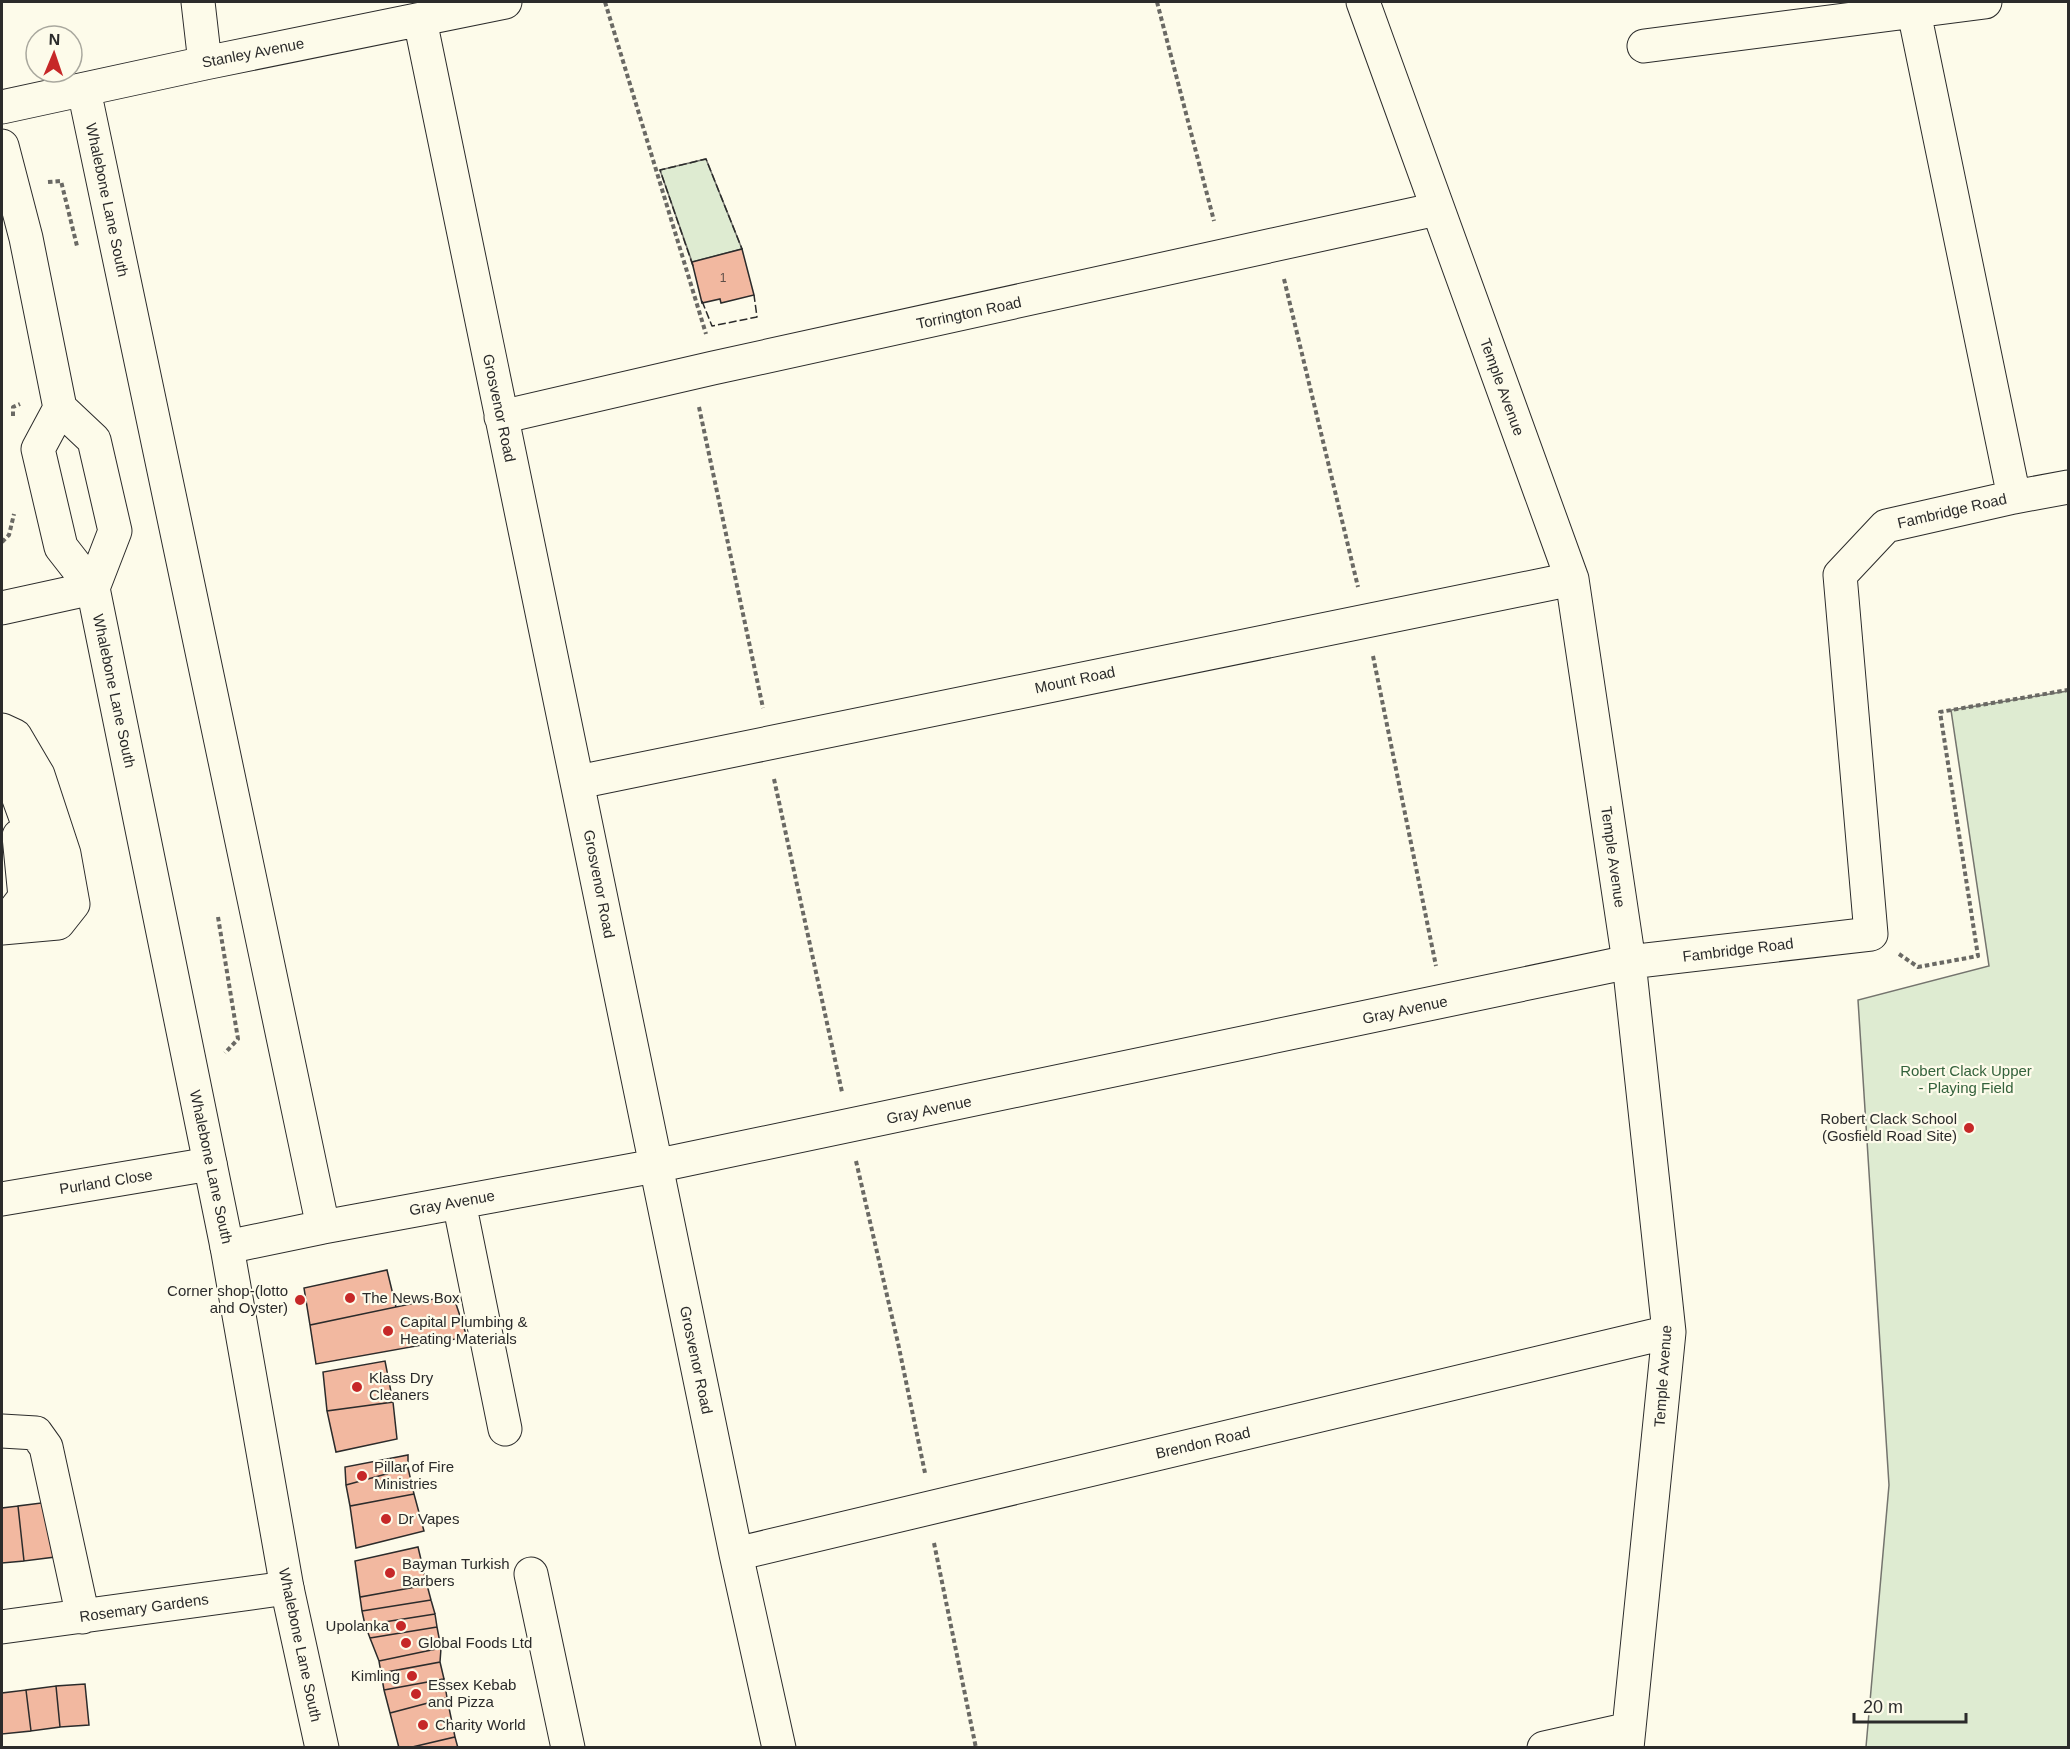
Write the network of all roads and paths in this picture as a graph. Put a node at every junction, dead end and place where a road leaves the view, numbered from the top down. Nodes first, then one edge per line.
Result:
1 (198, 2) edge
2 (505, 2) edge
3 (605, 2) edge
4 (1157, 2) edge
5 (1363, 2) edge
6 (1985, 2) edge
7 (1914, 12) junction
8 (420, 20) junction
9 (1644, 46) dead end
10 (205, 63) junction
11 (84, 90) junction
12 (2, 107) edge
13 (2, 146) edge
14 (1437, 209) junction
15 (1276, 245) junction
16 (1224, 257) junction
17 (702, 371) junction
18 (20, 404) dead end
19 (60, 408) junction
20 (13, 416) dead end
21 (501, 417) junction
22 (2068, 487) edge
23 (2014, 497) junction
24 (14, 511) dead end
25 (2, 542) edge
26 (1572, 579) junction
27 (93, 588) junction
28 (2, 608) edge
29 (1366, 621) junction
30 (2068, 690) edge
31 (2, 730) edge
32 (765, 744) junction
33 (2, 752) edge
34 (578, 782) junction
35 (5, 919) edge
36 (1871, 934) junction
37 (1629, 962) junction
38 (1443, 1002) junction
39 (849, 1126) junction
40 (210, 1164) junction
41 (656, 1166) junction
42 (2, 1199) edge
43 (459, 1202) junction
44 (323, 1227) junction
45 (227, 1247) junction
46 (1670, 1332) junction
47 (505, 1429) dead end
48 (2, 1431) edge
49 (931, 1508) junction
50 (736, 1554) junction
51 (531, 1574) dead end
52 (287, 1588) junction
53 (83, 1617) junction
54 (2, 1628) edge
55 (1628, 1738) edge
56 (322, 1748) edge
57 (568, 1748) edge
58 (778, 1748) edge
59 (976, 1748) edge
60 (1544, 1748) edge

1 - 10 street
2 - 8 street, Stanley Avenue
3 - 17 path
4 - 16 path
5 - 14 street, Temple Avenue
6 - 7 street
7 - 9 street
7 - 23 street, Fambridge Road
8 - 10 street, Stanley Avenue
8 - 21 street, Grosvenor Road
10 - 11 street, Stanley Avenue
11 - 12 street, Stanley Avenue
11 - 44 street, Whalebone Lane South
13 - 19 street
14 - 15 street, Torrington Road
14 - 26 street, Temple Avenue
15 - 16 street, Torrington Road
15 - 29 path
16 - 17 street, Torrington Road
17 - 21 street, Torrington Road
17 - 32 path
18 - 20 path
19 - 27 street, Whalebone Lane South
19 - 27 street
21 - 34 street, Grosvenor Road
22 - 23 street
23 - 36 street, Fambridge Road
24 - 25 path
26 - 29 street, Mount Road
26 - 37 street, Temple Avenue
27 - 28 street
27 - 40 street, Whalebone Lane South
29 - 32 street, Mount Road
29 - 38 path
30 - 36 path
31 - 35 street
32 - 34 street, Mount Road
32 - 39 path
33 - 35 street
34 - 41 street, Grosvenor Road
36 - 37 street, Fambridge Road
37 - 38 street, Gray Avenue
37 - 46 street, Temple Avenue
38 - 39 street, Gray Avenue
39 - 41 street, Gray Avenue
39 - 49 path
40 - 42 street, Purland Close
40 - 45 street, Whalebone Lane South
41 - 43 street, Gray Avenue
41 - 50 street, Grosvenor Road
43 - 44 street, Gray Avenue
43 - 47 street
44 - 45 street, Gray Avenue
45 - 52 street, Whalebone Lane South
46 - 49 street, Brendon Road
46 - 55 street, Temple Avenue
48 - 53 street
49 - 50 street, Brendon Road
49 - 59 path
50 - 58 street, Grosvenor Road
51 - 57 street
52 - 53 street, Rosemary Gardens
52 - 56 street, Whalebone Lane South
53 - 54 street, Rosemary Gardens
55 - 60 street

